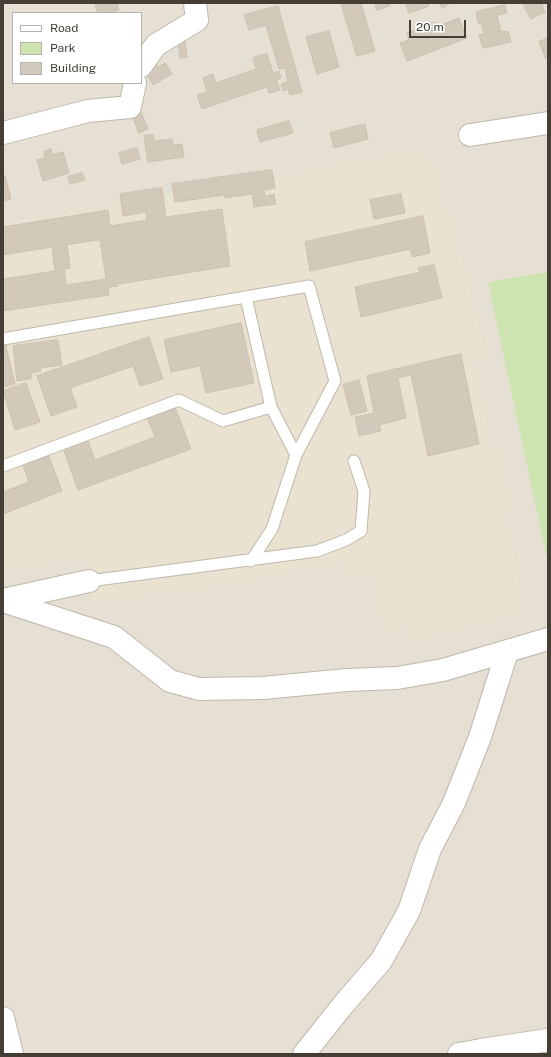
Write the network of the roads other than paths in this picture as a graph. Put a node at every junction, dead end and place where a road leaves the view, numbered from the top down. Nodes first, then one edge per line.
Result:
1 (195, 3) edge
2 (142, 65) edge
3 (135, 84) edge
4 (548, 123) edge
5 (3, 134) edge
6 (470, 135) dead end
7 (246, 297) junction
8 (3, 339) edge
9 (271, 407) junction
10 (296, 455) junction
11 (354, 461) dead end
12 (3, 466) edge
13 (251, 561) junction
14 (88, 581) joint
15 (3, 600) edge
16 (548, 639) edge
17 (507, 652) junction
18 (3, 1018) edge
19 (548, 1040) edge
20 (481, 1052) edge
21 (12, 1054) edge
22 (304, 1054) edge
23 (459, 1054) edge

1 - 2 street
3 - 5 street
4 - 6 street
7 - 8 lane
7 - 9 lane
7 - 10 lane
9 - 10 lane
9 - 12 lane
10 - 13 lane
11 - 13 lane
13 - 14 lane
14 - 15 street
15 - 17 street
16 - 17 street
17 - 22 street
18 - 21 street
19 - 20 street
20 - 23 street

